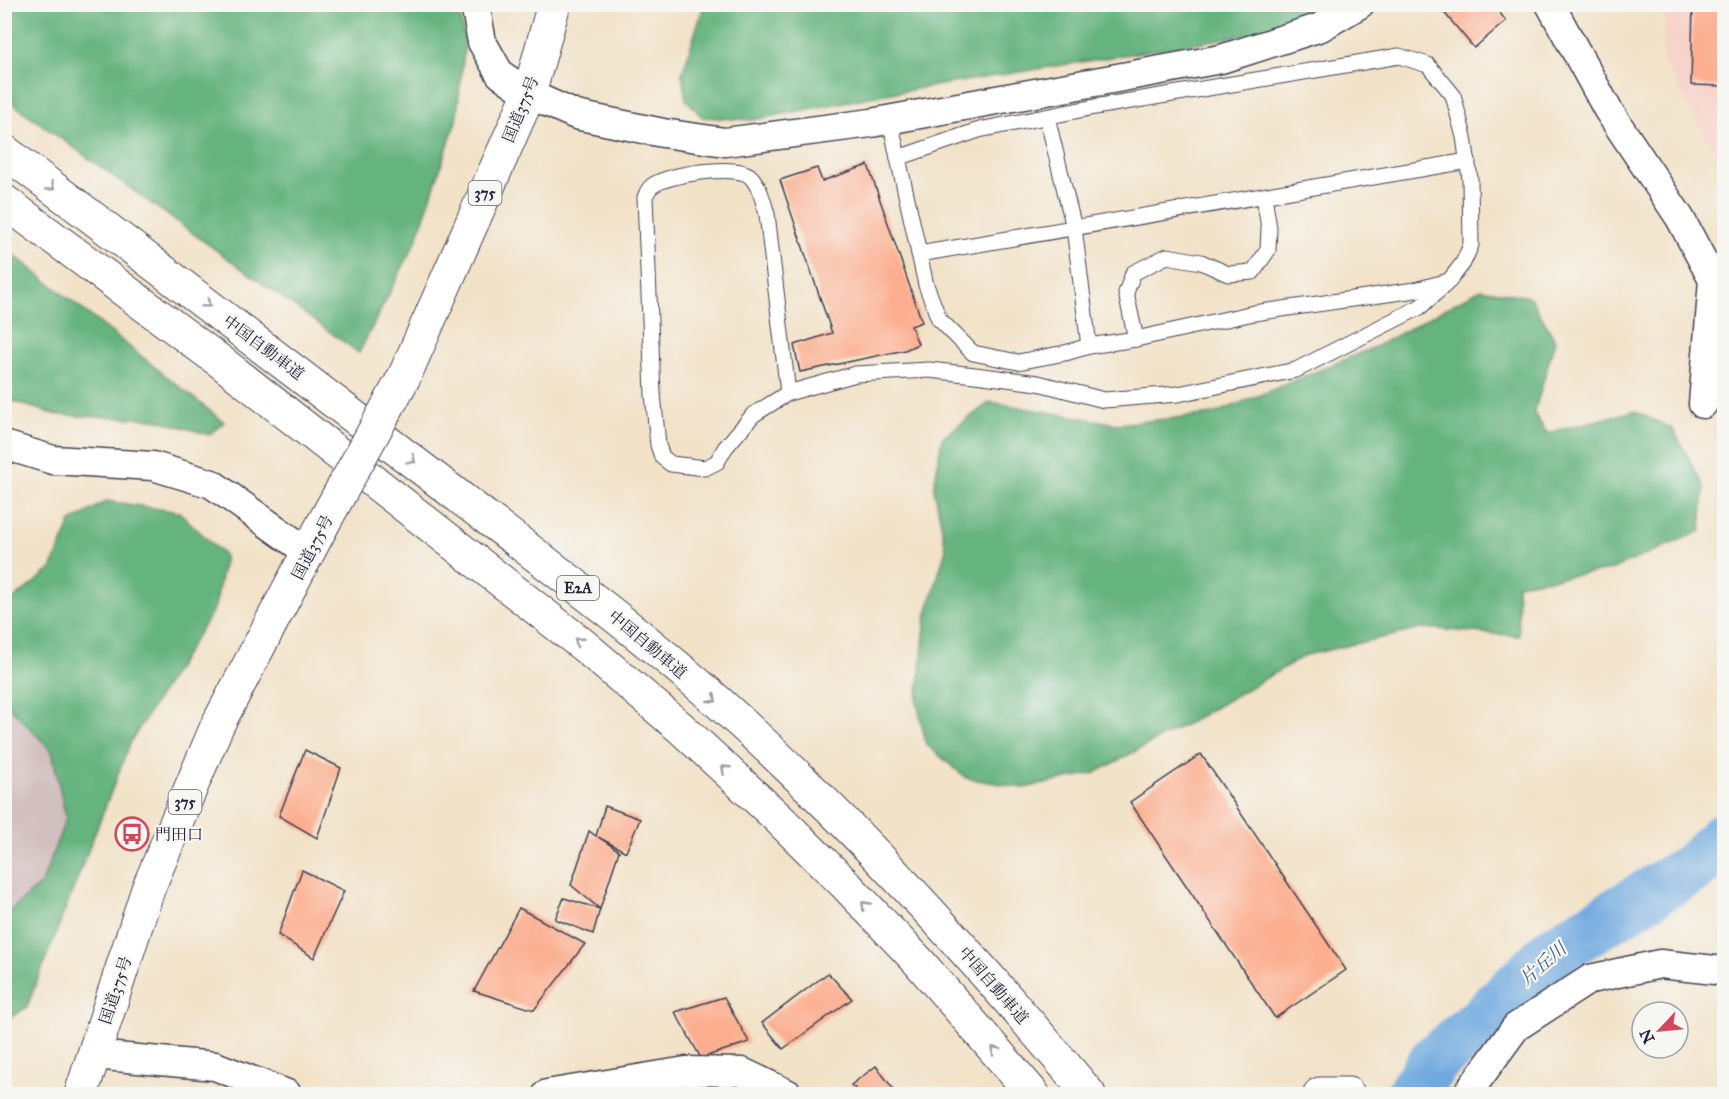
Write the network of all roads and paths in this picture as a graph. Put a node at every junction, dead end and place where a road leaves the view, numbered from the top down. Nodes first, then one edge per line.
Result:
1 (475, 4) edge
2 (554, 4) edge
3 (1360, 4) edge
4 (1550, 4) edge
5 (528, 94) junction
6 (1047, 117) junction
7 (890, 119) junction
8 (4, 151) edge
9 (898, 158) junction
10 (1468, 161) junction
11 (1264, 196) junction
12 (4, 201) edge
13 (1074, 228) junction
14 (919, 254) junction
15 (1449, 281) junction
16 (1719, 281) edge
17 (1136, 339) junction
18 (1089, 346) junction
19 (788, 393) junction
20 (1703, 404) dead end
21 (4, 445) edge
22 (309, 553) junction
23 (1725, 971) edge
24 (94, 1055) junction
25 (1089, 1094) edge
26 (81, 1095) edge
27 (286, 1095) edge
28 (547, 1095) edge
29 (788, 1095) edge
30 (1033, 1095) edge
31 (1320, 1095) edge
32 (1348, 1095) edge
33 (1467, 1095) edge

1 - 5 street
2 - 5 main road, 国道375号 / 375
3 - 7 street
4 - 16 street
5 - 7 street
5 - 22 main road, 国道375号 / 375, bridge
6 - 9 lane
6 - 10 lane
6 - 13 lane
7 - 9 lane
8 -> 25 main road, 中国自動車道 / E2A
9 - 14 lane
10 - 11 lane
10 - 15 lane
11 - 13 lane
11 - 17 lane
30 -> 12 main road, E2A
13 - 14 lane
13 - 18 lane
14 - 18 lane
15 - 17 lane
15 - 19 lane
16 - 20 street
17 - 18 lane
19 - 19 lane
21 - 22 street
22 - 24 main road, 国道375号 / 375
23 - 33 street
24 - 26 main road, 国道375号 / 375
24 - 27 street
28 - 29 street
31 - 32 main road

